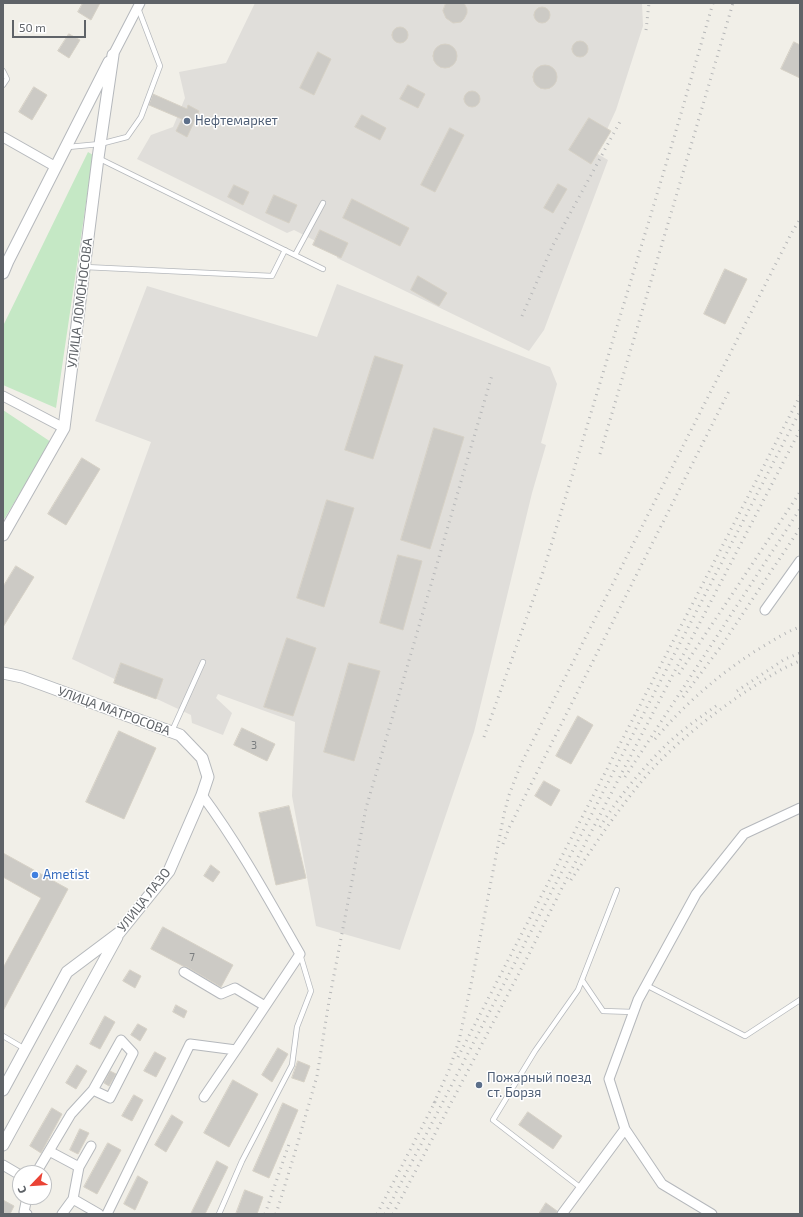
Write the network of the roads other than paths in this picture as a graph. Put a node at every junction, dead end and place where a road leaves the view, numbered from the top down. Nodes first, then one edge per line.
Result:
1 (139, 5) edge
2 (113, 55) junction
3 (3, 71) edge
4 (3, 85) edge
5 (3, 137) edge
6 (100, 144) junction
7 (66, 147) junction
8 (98, 158) junction
9 (56, 167) junction
10 (323, 203) dead end
11 (285, 250) junction
12 (295, 255) junction
13 (5, 260) edge
14 (85, 267) junction
15 (323, 269) dead end
16 (3, 273) edge
17 (3, 396) edge
18 (64, 428) junction
19 (3, 535) edge
20 (800, 561) edge
21 (765, 610) dead end
22 (203, 662) dead end
23 (3, 674) edge
24 (172, 732) junction
25 (202, 795) junction
26 (800, 808) edge
27 (617, 890) dead end
28 (119, 933) junction
29 (300, 954) junction
30 (184, 972) dead end
31 (582, 980) junction
32 (646, 985) junction
33 (800, 1000) edge
34 (266, 1006) junction
35 (633, 1012) junction
36 (3, 1036) edge
37 (25, 1049) junction
38 (236, 1050) junction
39 (3, 1090) edge
40 (93, 1090) junction
41 (204, 1097) dead end
42 (625, 1128) junction
43 (3, 1145) edge
44 (91, 1146) dead end
45 (49, 1151) junction
46 (3, 1165) edge
47 (41, 1165) edge
48 (79, 1167) junction
49 (12, 1170) edge
50 (581, 1188) junction
51 (73, 1199) junction
52 (26, 1205) edge
53 (27, 1214) edge
54 (62, 1214) edge
55 (99, 1214) edge
56 (107, 1214) edge
57 (219, 1214) edge
58 (562, 1214) edge
59 (712, 1214) edge

1 - 2 street, УЛИЦА ЛОМОНОСОВА
1 - 6 lane
2 - 6 street, УЛИЦА ЛОМОНОСОВА
2 - 7 street, УЛИЦА ЛОМОНОСОВА
3 - 4 lane
5 - 9 street
6 - 7 lane
6 - 8 street, УЛИЦА ЛОМОНОСОВА
7 - 9 street, УЛИЦА ЛОМОНОСОВА
8 - 11 lane
8 - 14 street, УЛИЦА ЛОМОНОСОВА
9 - 13 street, УЛИЦА ЛОМОНОСОВА
10 - 12 lane
11 - 12 lane
11 - 14 lane
12 - 15 lane
13 - 16 street, УЛИЦА ЛОМОНОСОВА
14 - 18 street, УЛИЦА ЛОМОНОСОВА
17 - 18 street
18 - 19 street, УЛИЦА ЛОМОНОСОВА
20 - 21 street
22 - 24 lane
23 - 24 street, УЛИЦА МАТРОСОВА
24 - 25 street, УЛИЦА МАТРОСОВА
25 - 28 street, УЛИЦА ЛАЗО
25 - 29 street
26 - 32 street
27 - 31 lane
28 - 37 street, УЛИЦА ЛАЗО
28 - 43 street
29 - 34 street
29 - 57 lane
30 - 34 street
31 - 35 lane
31 - 50 lane
32 - 33 lane
32 - 35 street
34 - 38 street
35 - 42 street
36 - 37 lane
37 - 39 street, УЛИЦА ЛАЗО
38 - 41 street
38 - 56 street
40 - 40 street
40 - 45 street
42 - 50 street
42 - 59 street
44 - 48 street
45 - 47 street
45 - 48 street
46 - 49 street
48 - 51 street
50 - 58 street
51 - 54 street
51 - 55 street
52 - 53 street

